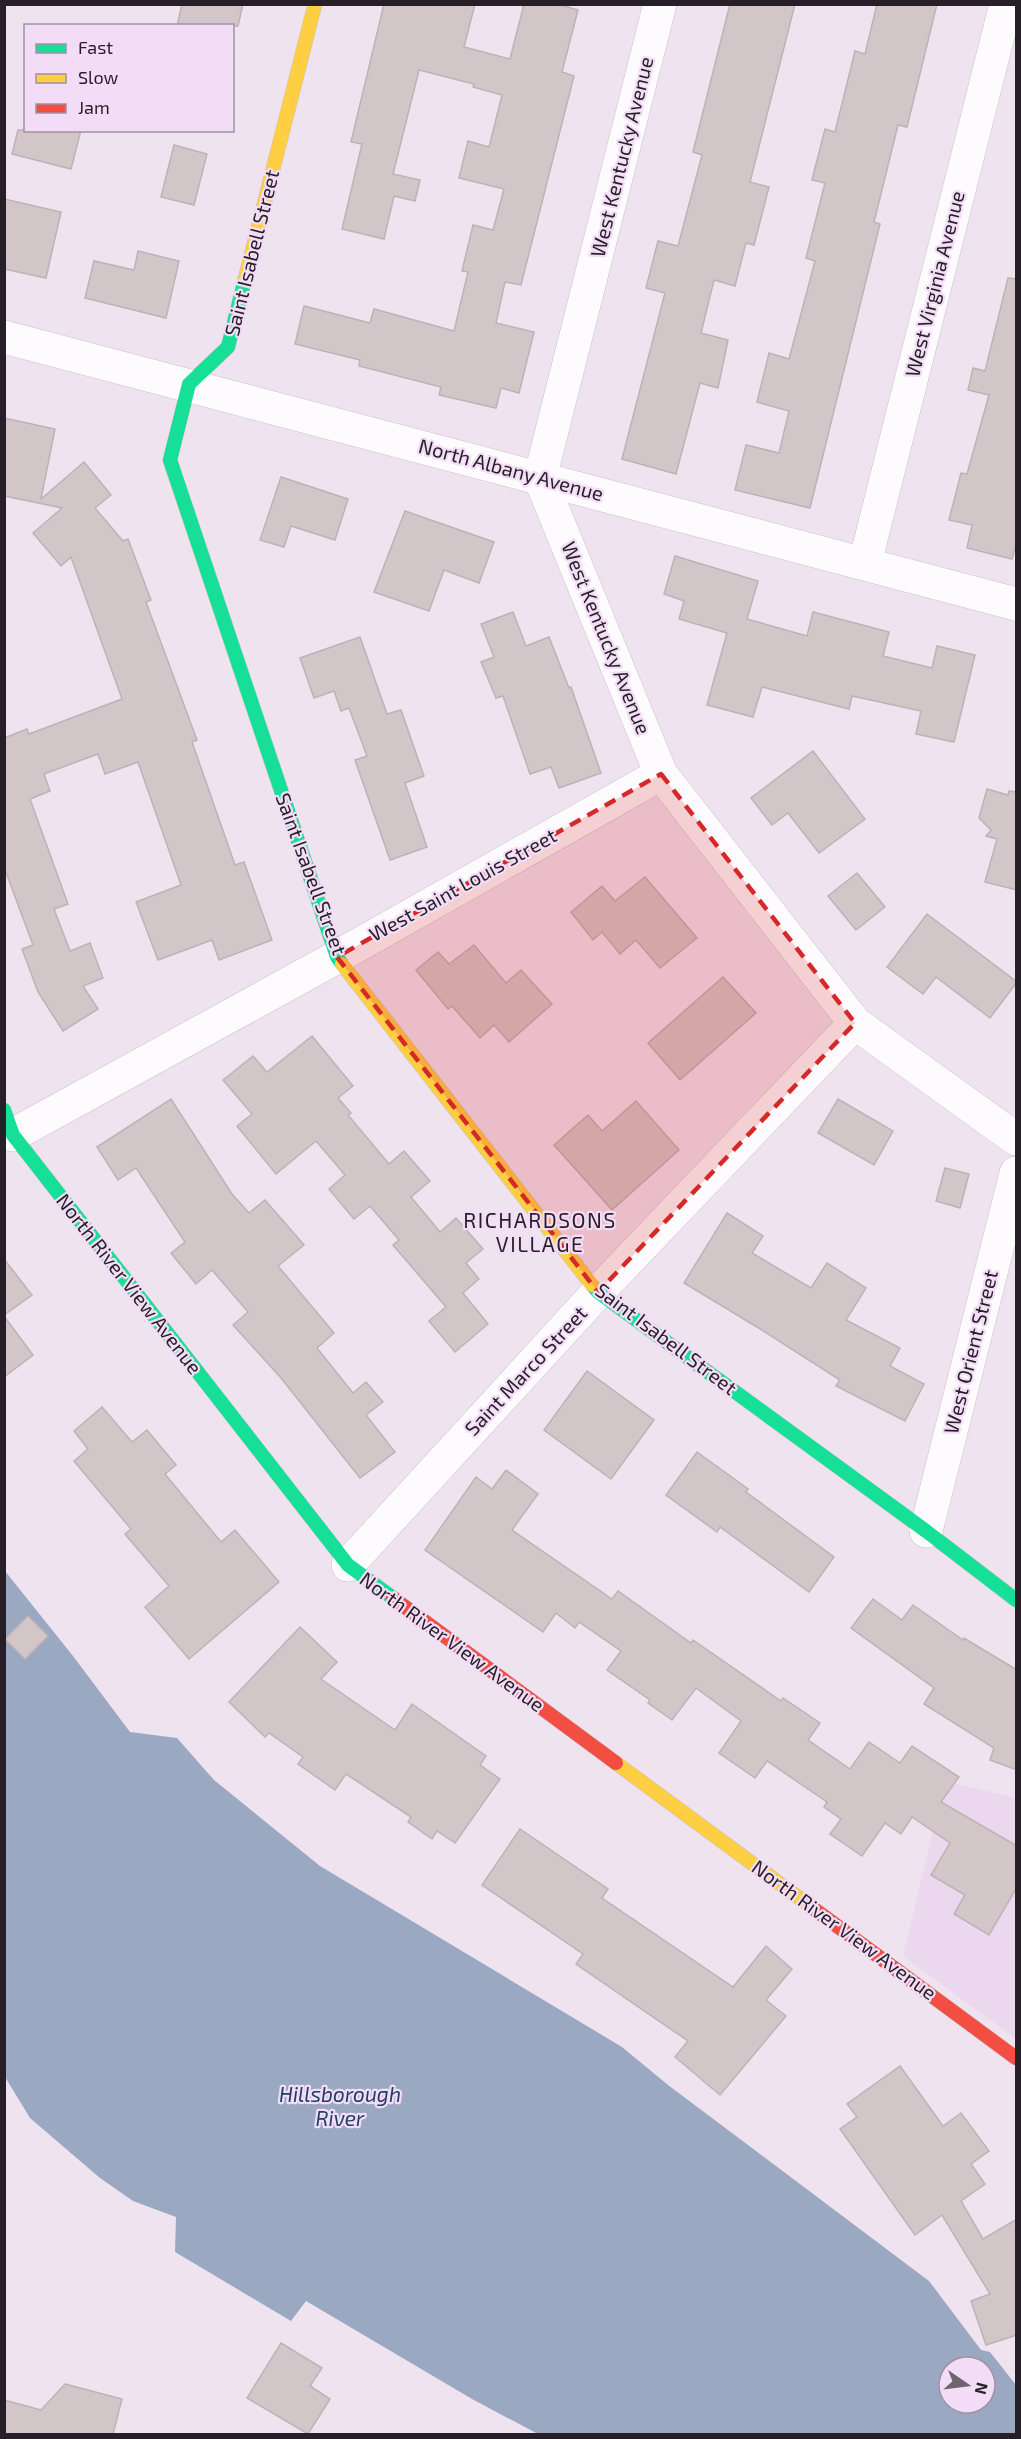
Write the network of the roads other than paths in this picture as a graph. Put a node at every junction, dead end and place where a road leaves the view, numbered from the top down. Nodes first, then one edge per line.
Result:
1 (315, 4) edge
2 (660, 4) edge
3 (1006, 4) edge
4 (4, 337) edge
5 (189, 384) junction
6 (540, 478) junction
7 (865, 563) junction
8 (1017, 604) edge
9 (661, 774) junction
10 (337, 957) junction
11 (855, 1023) junction
12 (9, 1123) edge
13 (1017, 1139) edge
14 (1017, 1173) edge
15 (598, 1292) junction
16 (926, 1531) junction
17 (348, 1565) junction
18 (1017, 1600) edge
19 (1017, 2058) edge

1 - 5 street, Saint Isabell Street
2 - 6 street, West Kentucky Avenue
3 - 7 street, West Virginia Avenue
4 - 5 street, North Albany Avenue
5 - 6 street, North Albany Avenue
5 - 10 street, Saint Isabell Street
6 - 7 street, North Albany Avenue
6 - 9 street, West Kentucky Avenue
7 - 8 street, North Albany Avenue
9 - 10 street, West Saint Louis Street
9 - 11 street, West Kentucky Avenue
10 - 12 street, West Saint Louis Street
10 - 15 street, Saint Isabell Street
11 - 13 street, West Kentucky Avenue
11 - 15 street, Saint Marco Street
12 - 17 street, North River View Avenue
14 - 16 street, West Orient Street
15 - 16 street, Saint Isabell Street
15 - 17 street, Saint Marco Street
16 - 18 street, Saint Isabell Street
17 - 19 street, North River View Avenue

